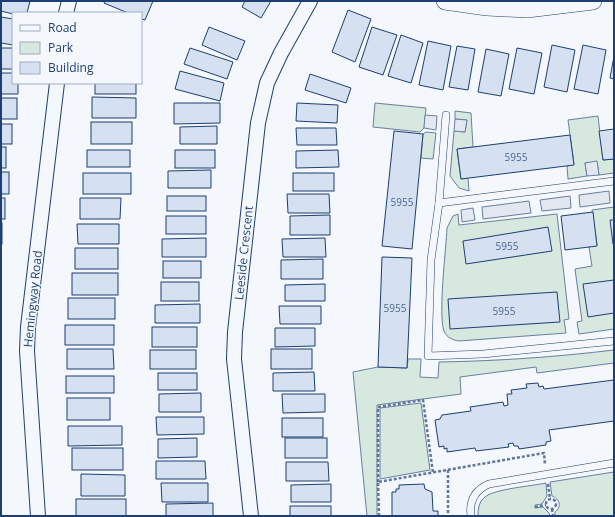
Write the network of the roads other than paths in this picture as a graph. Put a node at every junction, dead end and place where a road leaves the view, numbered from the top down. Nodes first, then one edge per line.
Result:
1 (69, 1) edge
2 (310, 1) edge
3 (445, 1) edge
4 (593, 1) edge
5 (66, 12) edge
6 (57, 84) edge
7 (446, 115) dead end
8 (614, 181) edge
9 (439, 204) junction
10 (614, 341) edge
11 (614, 462) edge
12 (38, 516) edge
13 (251, 516) edge
14 (470, 516) edge

1 - 5 street
2 - 13 street, Leeside Crescent
3 - 4 street
6 - 12 street, Hemingway Road
7 - 9 lane
8 - 9 lane
9 - 10 lane
11 - 14 lane

